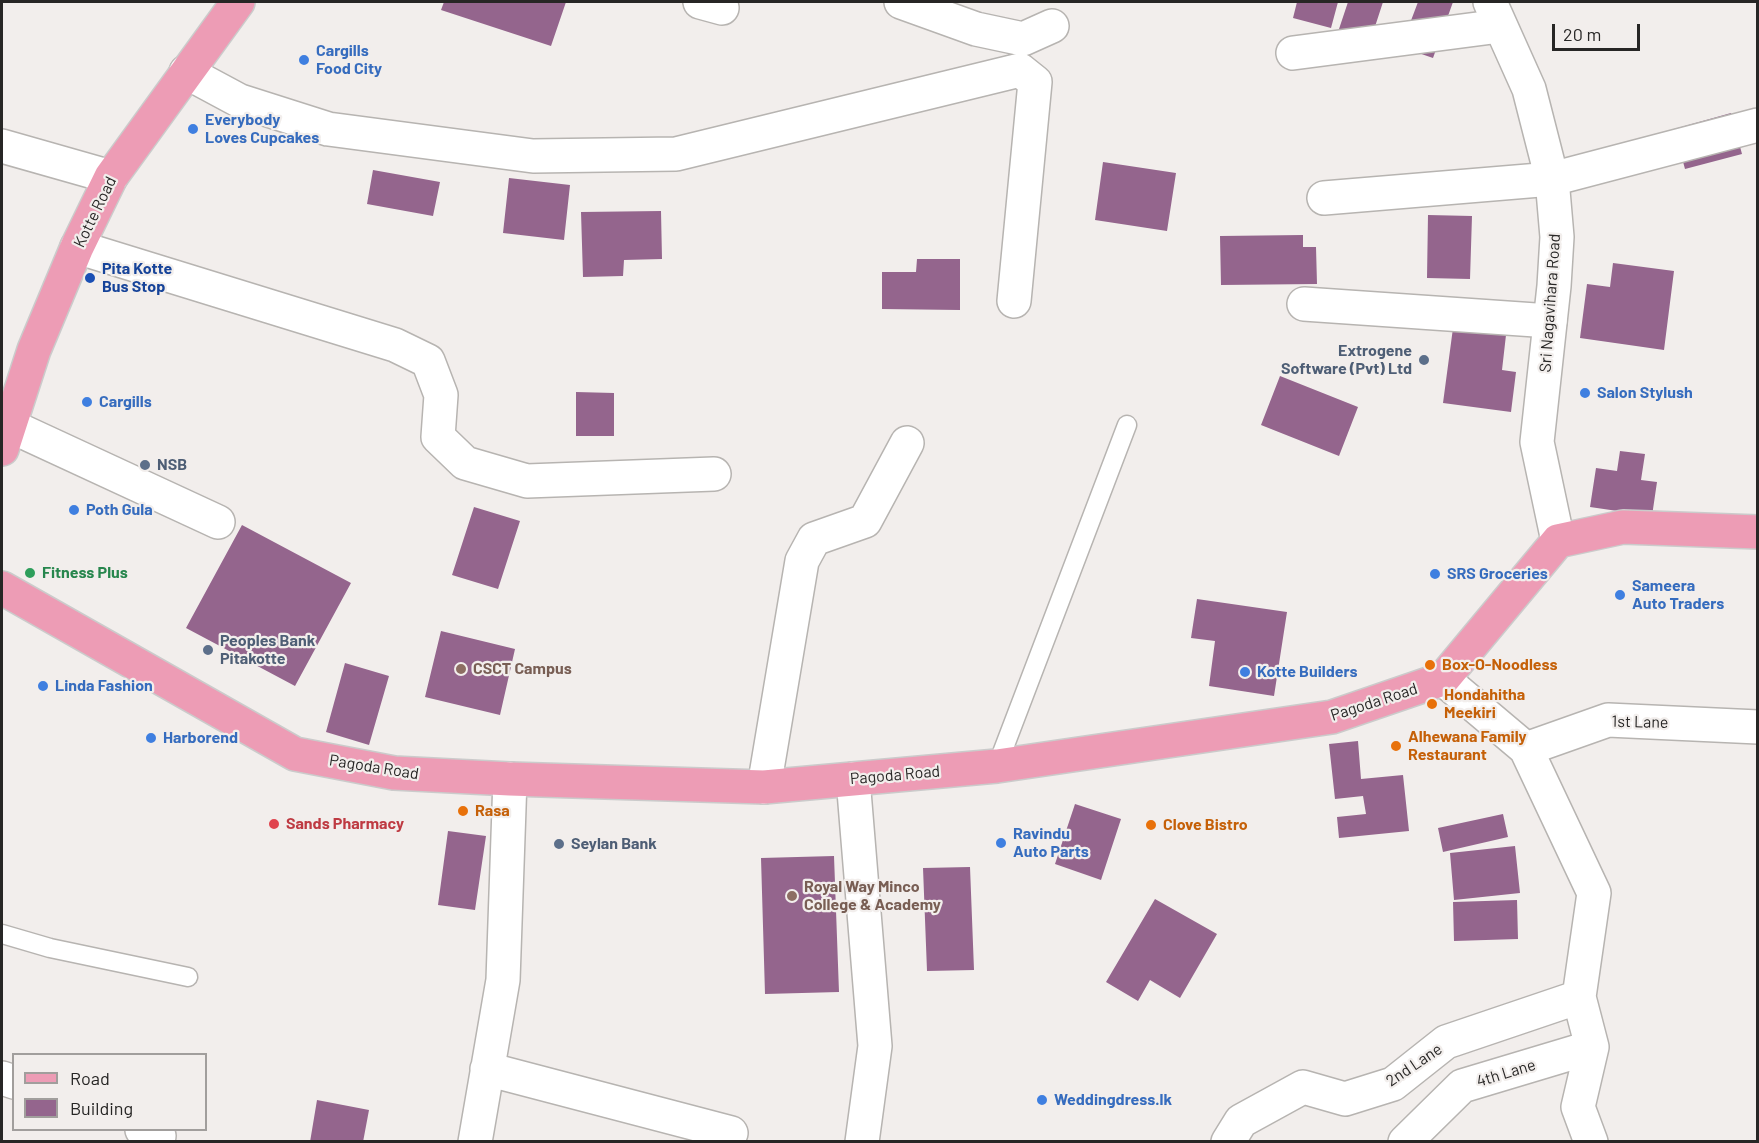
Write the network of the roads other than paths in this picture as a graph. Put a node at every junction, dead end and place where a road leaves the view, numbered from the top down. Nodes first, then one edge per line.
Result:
1 (238, 2) edge
2 (902, 2) edge
3 (1495, 14) edge
4 (1052, 26) dead end
5 (1293, 53) dead end
6 (186, 72) junction
7 (1758, 125) edge
8 (2, 146) edge
9 (111, 177) junction
10 (1552, 179) junction
11 (1324, 198) dead end
12 (77, 247) junction
13 (1014, 301) dead end
14 (1304, 304) dead end
15 (1550, 321) junction
16 (1127, 425) dead end
17 (4, 432) edge
18 (907, 442) dead end
19 (714, 474) dead end
20 (218, 522) dead end
21 (1758, 532) edge
22 (1558, 541) junction
23 (2, 588) edge
24 (1443, 679) junction
25 (1758, 727) edge
26 (1526, 749) junction
27 (997, 766) junction
28 (510, 779) junction
29 (853, 779) junction
30 (764, 787) junction
31 (2, 934) edge
32 (188, 977) dead end
33 (1579, 997) junction
34 (1592, 1047) junction
35 (487, 1070) junction
36 (731, 1133) dead end
37 (475, 1142) edge
38 (862, 1142) edge
39 (1228, 1142) edge
40 (1405, 1142) edge
41 (1591, 1142) edge

1 - 6 main road, Kotte Road
2 - 4 street
3 - 5 street
3 - 10 street, Sri Nagavihara Road
6 - 9 main road, Kotte Road
6 - 13 street
7 - 10 street
8 - 9 street
9 - 12 main road, Kotte Road
10 - 11 street
10 - 15 street, Sri Nagavihara Road
12 - 17 main road, Kotte Road
12 - 19 street
14 - 15 street
15 - 22 street, Sri Nagavihara Road
16 - 27 lane
17 - 20 street
18 - 30 street
21 - 22 main road
22 - 24 main road
23 - 28 main road, Pagoda Road
24 - 26 street
24 - 27 main road, Pagoda Road
25 - 26 street, 1st Lane
26 - 33 street
27 - 29 main road, Pagoda Road
28 - 30 main road, Pagoda Road
28 - 35 street
29 - 30 main road, Pagoda Road
29 - 38 street
31 - 32 lane
33 - 34 street
33 - 39 street, 2nd Lane
34 - 40 street, 4th Lane
34 - 41 street
35 - 36 street
35 - 37 street

